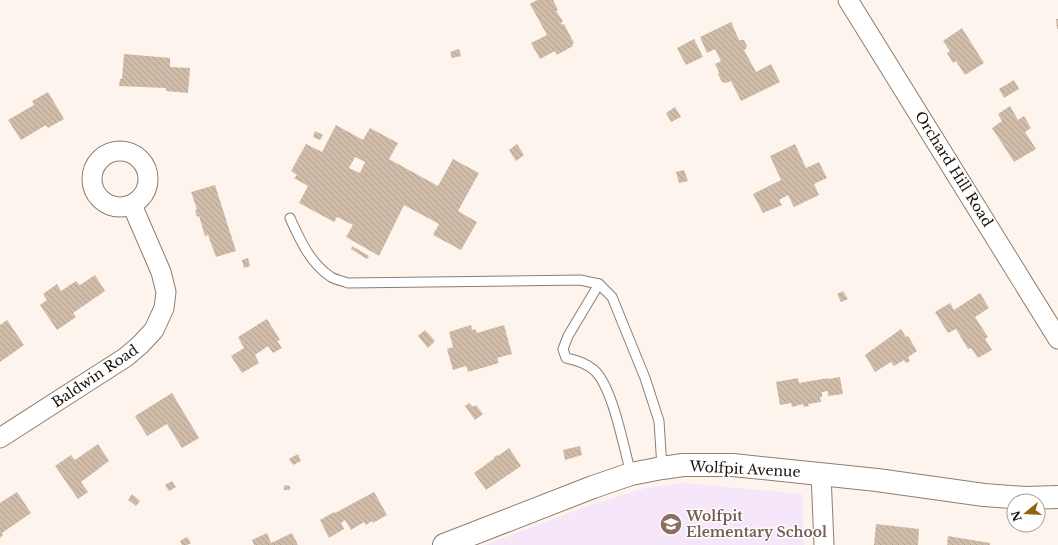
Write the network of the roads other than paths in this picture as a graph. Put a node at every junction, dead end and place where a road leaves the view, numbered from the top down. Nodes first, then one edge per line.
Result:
1 (848, 0) edge
2 (132, 205) dead end
3 (290, 218) dead end
4 (599, 284) junction
5 (1058, 339) edge
6 (0, 438) edge
7 (662, 468) junction
8 (631, 474) junction
9 (821, 474) junction
10 (1058, 497) edge
11 (444, 545) edge
12 (824, 545) edge

1 - 5 street, Orchard Hill Road
2 - 6 street, Baldwin Road
3 - 4 lane
4 - 7 lane
4 - 8 lane
7 - 8 street, Wolfpit Avenue
7 - 9 street, Wolfpit Avenue
8 - 11 street, Wolfpit Avenue
9 - 10 street, Wolfpit Avenue
9 - 12 street

